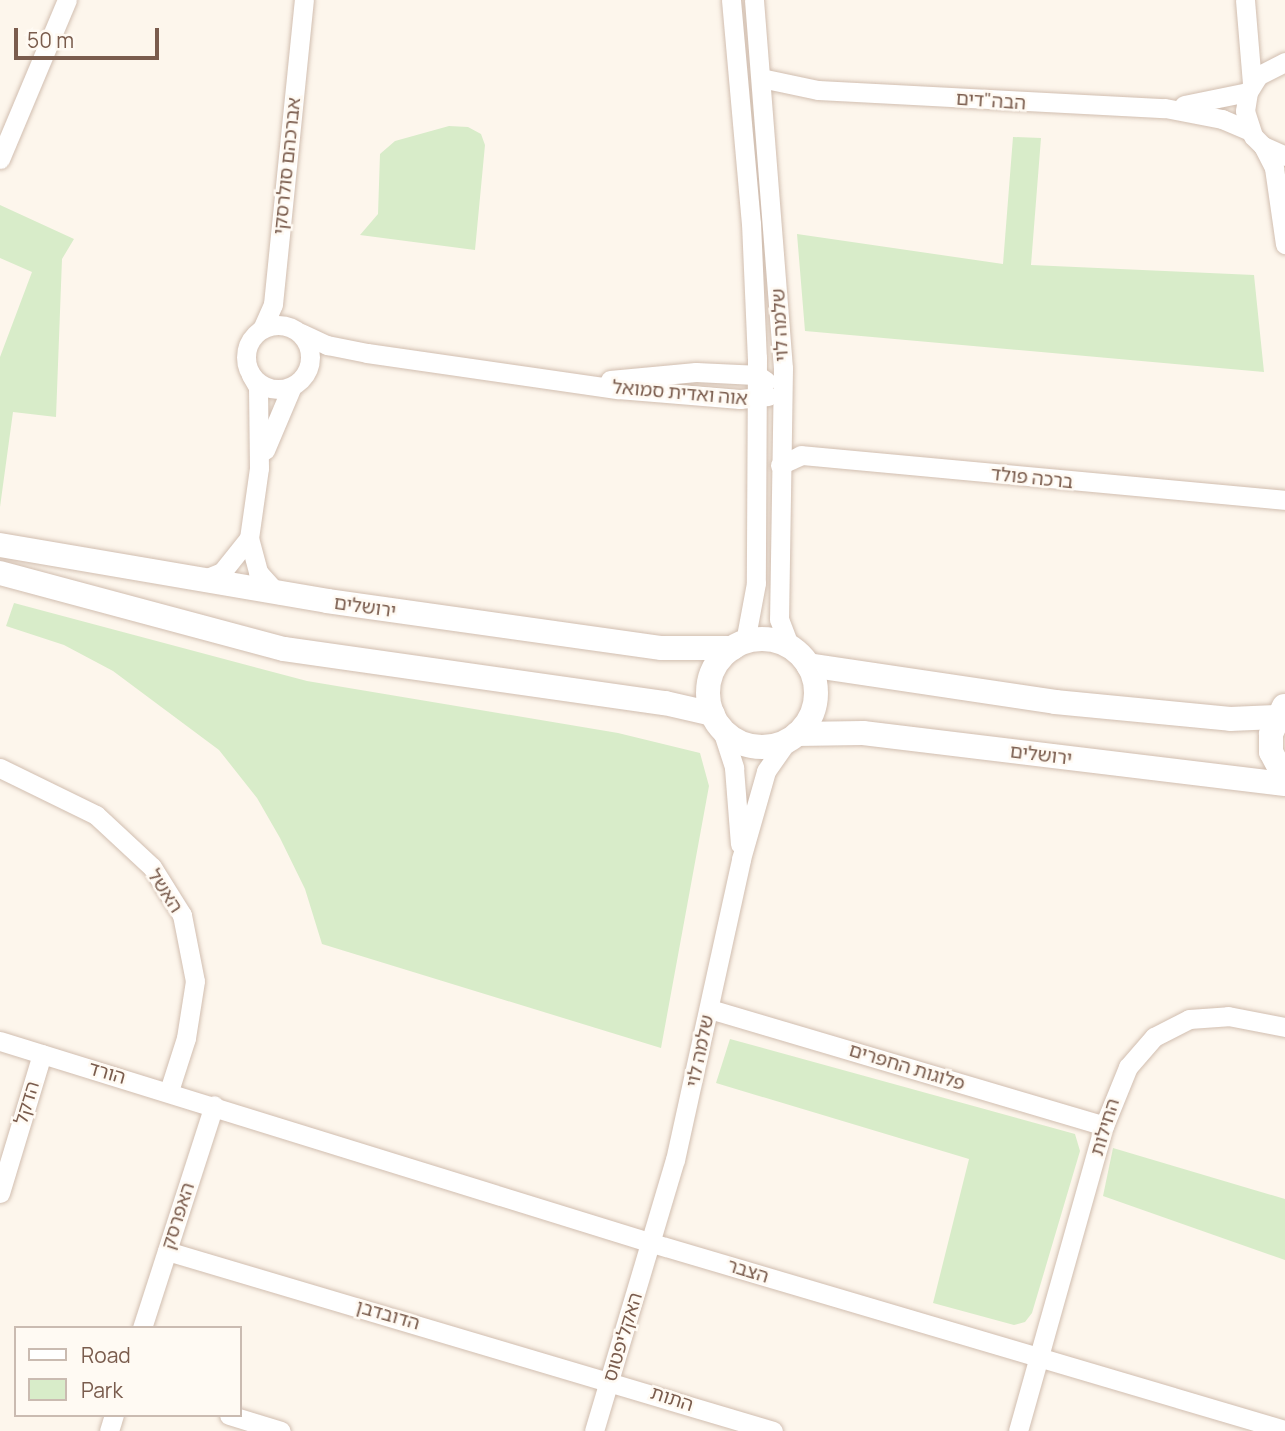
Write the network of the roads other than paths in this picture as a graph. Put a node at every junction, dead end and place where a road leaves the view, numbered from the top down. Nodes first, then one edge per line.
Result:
1 (67, 0) edge
2 (304, 0) edge
3 (731, 0) edge
4 (754, 0) edge
5 (1245, 0) edge
6 (1285, 62) edge
7 (761, 78) junction
8 (1250, 88) junction
9 (818, 90) junction
10 (763, 99) junction
11 (1165, 108) junction
12 (1257, 139) junction
13 (1285, 156) edge
14 (0, 159) edge
15 (1285, 244) edge
16 (262, 329) junction
17 (300, 333) junction
18 (367, 353) junction
19 (309, 367) junction
20 (251, 375) junction
21 (757, 375) junction
22 (570, 382) junction
23 (292, 386) junction
24 (782, 392) junction
25 (757, 400) junction
26 (780, 465) junction
27 (259, 468) junction
28 (1285, 500) edge
29 (249, 538) junction
30 (0, 545) edge
31 (0, 573) edge
32 (195, 581) junction
33 (278, 594) junction
34 (739, 645) junction
35 (790, 648) junction
36 (808, 666) junction
37 (1281, 711) edge
38 (718, 722) junction
39 (792, 737) junction
40 (0, 768) edge
41 (1285, 778) edge
42 (1285, 784) edge
43 (741, 859) junction
44 (710, 1009) junction
45 (1285, 1027) edge
46 (0, 1041) edge
47 (42, 1054) junction
48 (169, 1091) junction
49 (214, 1105) junction
50 (1104, 1126) junction
51 (0, 1193) edge
52 (652, 1242) junction
53 (167, 1251) junction
54 (143, 1326) edge
55 (1040, 1358) junction
56 (610, 1379) junction
57 (236, 1417) edge
58 (1285, 1430) edge
59 (281, 1431) edge
60 (594, 1431) edge
61 (773, 1431) edge
62 (1018, 1431) edge

1 - 14 street
2 - 16 street, אברכהם סולרסקי
3 - 21 street, שלמה לוי
4 - 7 street, שלמה לוי
5 - 8 street
6 - 8 street
7 - 9 street, הבה"דים
7 - 10 street, שלמה לוי
8 - 11 street, הבה"דים
8 - 12 street
9 - 10 street, הבה"דים
9 - 11 street, הבה"דים
10 - 24 street, שלמה לוי
11 - 12 street, הבה"דים
12 - 13 street, הבה"דים
12 - 15 street
16 - 17 street
16 - 20 street
17 - 18 street, אוה ואדית סמואל
17 - 19 street
18 - 19 street, אוה ואדית סמואל
18 - 22 street, אוה ואדית סמואל
19 - 23 street
20 - 23 street
20 - 27 street
21 - 22 street, אוה ואדית סמואל
21 - 24 street, אוה ואדית סמואל
21 - 25 street, שלמה לוי
22 - 25 street, אוה ואדית סמואל
23 - 27 street
24 - 25 street, אוה ואדית סמואל
24 - 26 street, שלמה לוי
25 - 34 street, שלמה לוי
26 - 28 street, ברכה פולד
26 - 35 street, שלמה לוי
27 - 29 street
29 - 32 street
29 - 33 street
30 - 32 street, ירושלים
31 - 38 street
32 - 33 street, ירושלים
33 - 34 street, ירושלים
34 - 35 street
34 - 38 street
35 - 36 street
36 - 37 street
36 - 39 street
37 - 41 street
38 - 39 street
38 - 43 street, שלמה לוי
39 - 42 street, ירושלים
39 - 43 street, שלמה לוי
40 - 48 street, האשל
43 - 44 street, שלמה לוי
44 - 50 street, פלוגות החפרים
44 - 52 street, שלמה לוי
45 - 50 street, החילות
46 - 47 street, הורד
47 - 48 street, הורד
47 - 51 street, הדקל
48 - 49 street, הורד
49 - 52 street, הצבר
49 - 53 street, האפרסק
50 - 55 street, החילות
52 - 55 street, הצבר
52 - 56 street, האקליפטוס
53 - 54 street, האפרסק
53 - 56 street, הדובדבן
55 - 58 street, הצבר
55 - 62 street, החילות
56 - 60 street, האקליפטוס
56 - 61 street, התות
57 - 59 street

